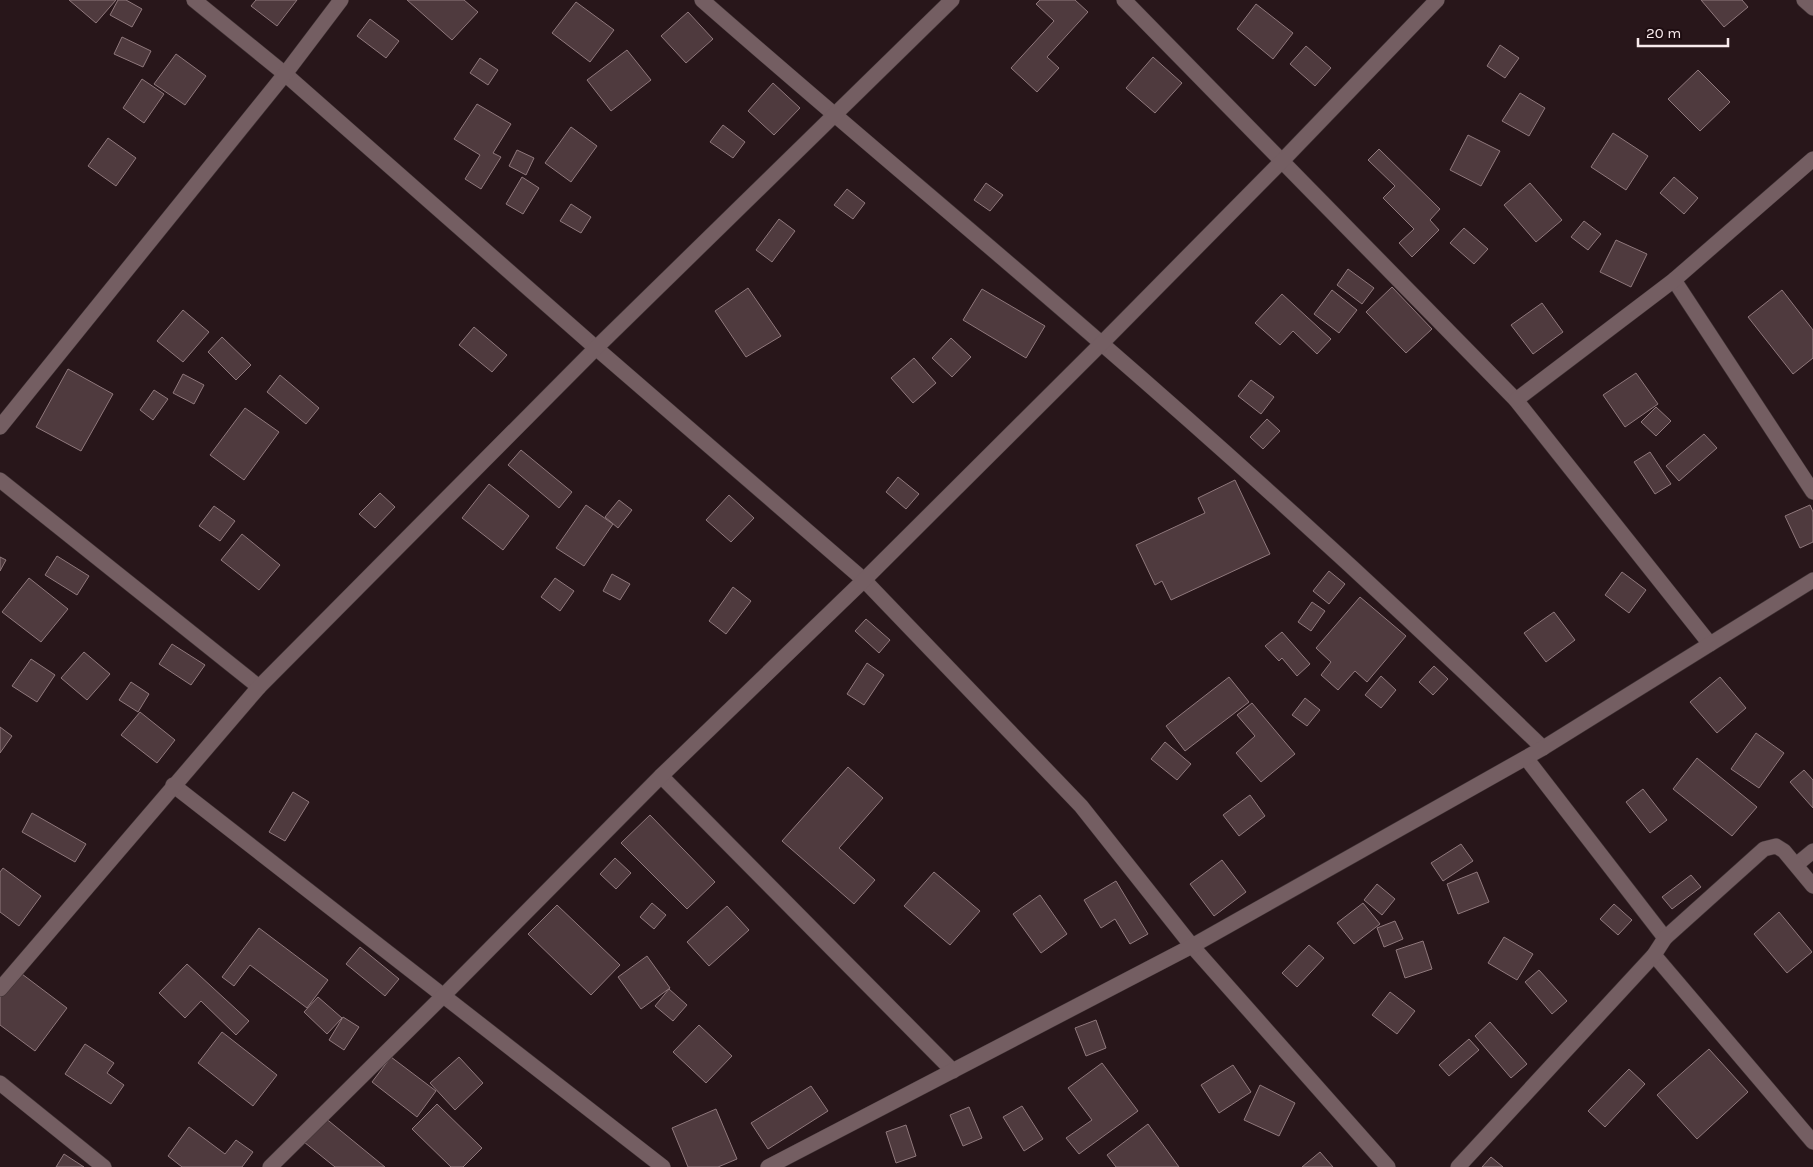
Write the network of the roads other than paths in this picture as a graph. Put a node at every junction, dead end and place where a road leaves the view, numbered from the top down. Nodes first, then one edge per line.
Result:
1 (194, 0) edge
2 (341, 0) edge
3 (702, 0) edge
4 (952, 0) edge
5 (1124, 0) edge
6 (1437, 0) edge
7 (1804, 0) edge
8 (1813, 8) edge
9 (285, 74) junction
10 (834, 116) junction
11 (1813, 159) edge
12 (1282, 161) junction
13 (1674, 280) junction
14 (1102, 344) junction
15 (596, 348) junction
16 (1516, 400) junction
17 (0, 427) edge
18 (0, 480) edge
19 (1813, 492) edge
20 (864, 580) junction
21 (1813, 580) edge
22 (1710, 644) junction
23 (259, 686) junction
24 (1543, 748) junction
25 (1526, 758) junction
26 (661, 776) junction
27 (173, 786) junction
28 (1813, 851) edge
29 (1796, 866) junction
30 (1813, 886) edge
31 (1665, 938) junction
32 (1192, 946) junction
33 (1654, 955) junction
34 (0, 989) edge
35 (443, 996) junction
36 (953, 1071) junction
37 (0, 1083) edge
38 (1813, 1142) edge
39 (104, 1167) edge
40 (270, 1167) edge
41 (663, 1167) edge
42 (768, 1167) edge
43 (1388, 1167) edge
44 (1458, 1167) edge

1 - 9 street
2 - 9 street
3 - 10 street
4 - 10 street
5 - 12 street
6 - 12 street
7 - 8 street
9 - 15 street
9 - 17 street
10 - 14 street
10 - 15 street
11 - 13 street
12 - 14 street
12 - 16 street
13 - 16 street
13 - 19 street
14 - 20 street
14 - 24 street
15 - 20 street
15 - 23 street
16 - 22 street
18 - 23 street
20 - 26 street
20 - 32 street
21 - 22 street
22 - 24 street
23 - 27 street
24 - 25 street
25 - 31 street
25 - 32 street
26 - 35 street
26 - 36 street
27 - 34 street
27 - 35 street
28 - 29 street
29 - 30 street
29 - 31 street
31 - 33 street
32 - 36 street
32 - 43 street
33 - 38 street
33 - 44 street
35 - 40 street
35 - 41 street
36 - 42 street
37 - 39 street

